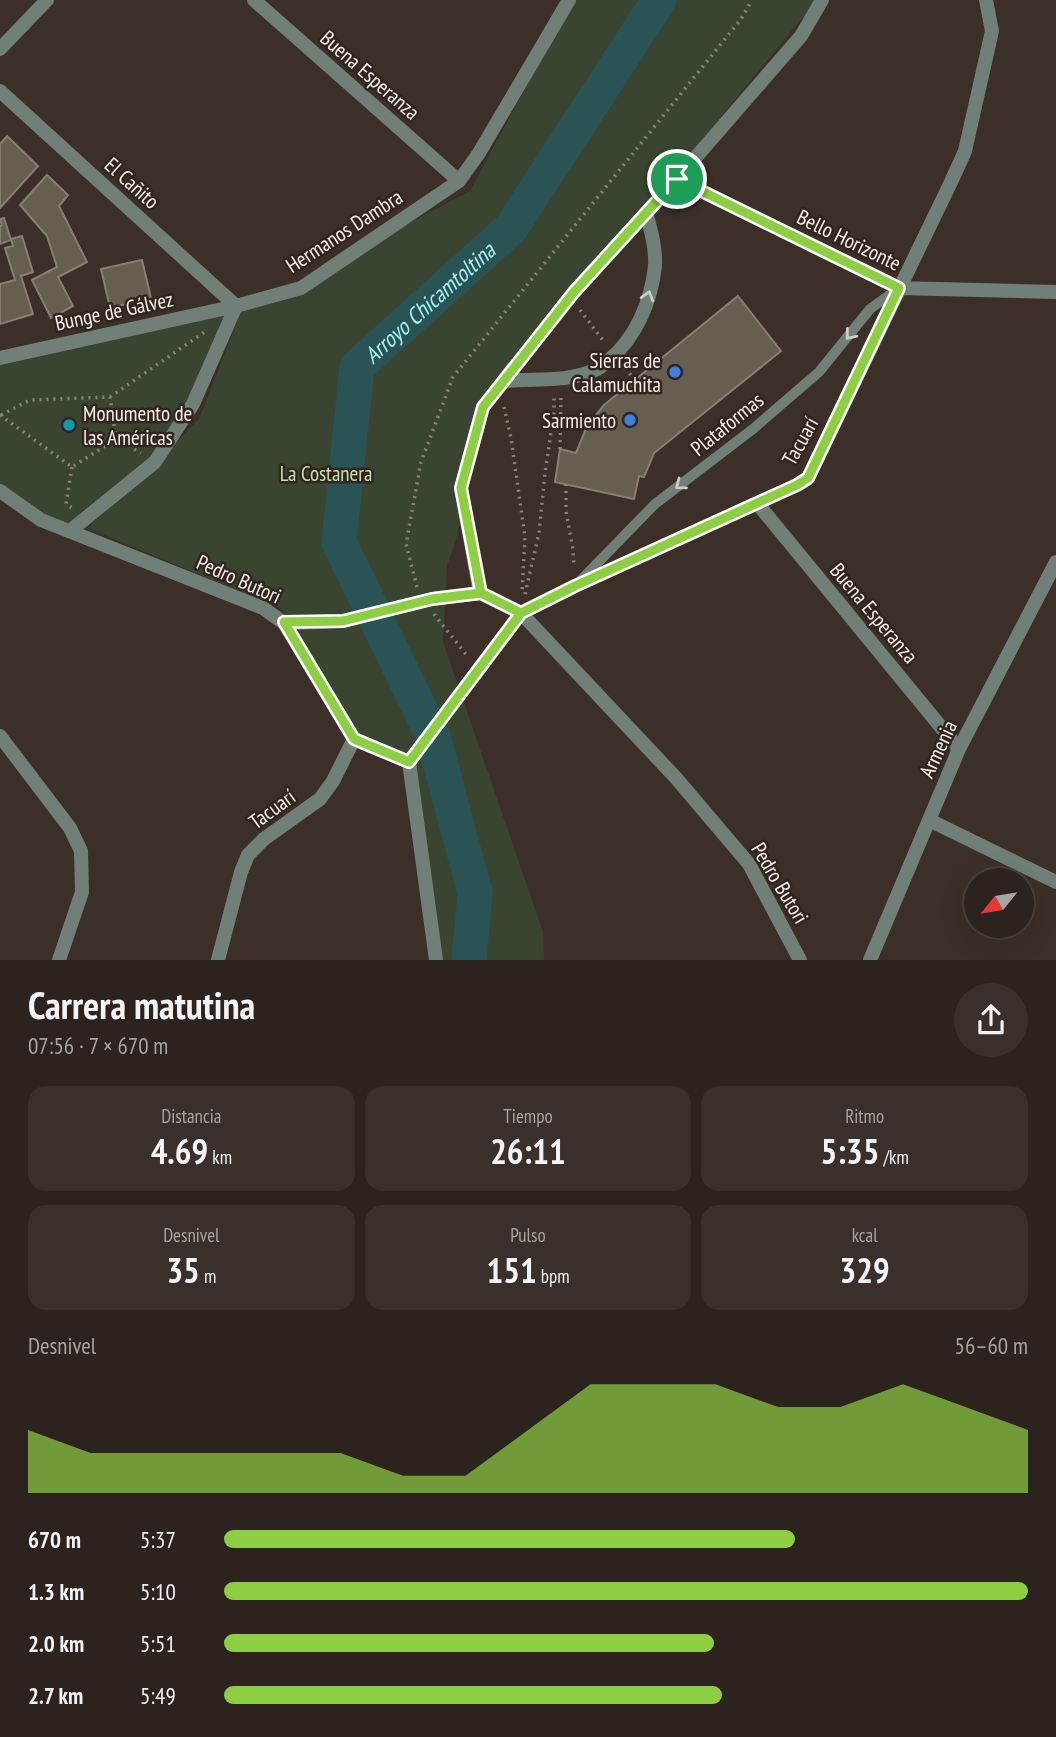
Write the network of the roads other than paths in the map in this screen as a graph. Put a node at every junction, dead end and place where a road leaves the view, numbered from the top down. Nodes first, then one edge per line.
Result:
1 (47, 0) edge
2 (254, 0) edge
3 (569, 0) edge
4 (822, 0) edge
5 (986, 0) edge
6 (0, 49) edge
7 (0, 91) edge
8 (677, 179) junction
9 (459, 181) junction
10 (646, 213) junction
11 (899, 288) junction
12 (1056, 292) edge
13 (236, 306) junction
14 (0, 358) edge
15 (501, 384) junction
16 (0, 491) edge
17 (757, 503) junction
18 (70, 531) junction
19 (1056, 562) edge
20 (575, 586) junction
21 (481, 593) junction
22 (521, 613) junction
23 (284, 622) junction
24 (0, 736) edge
25 (354, 739) junction
26 (959, 749) junction
27 (409, 762) junction
28 (929, 820) junction
29 (1056, 882) edge
30 (59, 960) edge
31 (218, 960) edge
32 (436, 960) edge
33 (800, 960) edge
34 (870, 960) edge

1 - 6 street
2 - 9 street, Buena Esperanza
3 - 9 street, Hermanos Dambra
4 - 8 street
5 - 11 street, Tacuarí
7 - 13 street, El Cañito
8 - 10 street
8 - 11 street, Bello Horizonte
9 - 13 street, Hermanos Dambra
10 - 15 street
15 -> 10 street
11 - 12 street, Bello Horizonte
11 - 17 street, Tacuarí
11 -> 20 lane, Plataformas
13 - 14 street, Bunge de Gálvez
13 - 18 street
15 - 21 street
16 - 18 street, Pedro Butori
17 - 20 street, Tacuarí
17 - 26 street, Buena Esperanza
18 - 23 street, Pedro Butori
19 - 26 street, Armenia
20 - 22 street, Tacuarí
21 - 22 street
21 - 23 street, bridge
22 - 27 street, Tacuarí
22 - 33 street, Pedro Butori
23 - 25 street, Pedro Butori
24 - 30 street
25 - 27 street
25 - 31 street, Tacuarí
26 - 28 street, Armenia
27 - 32 street
28 - 29 street
28 - 34 street, Armenia

